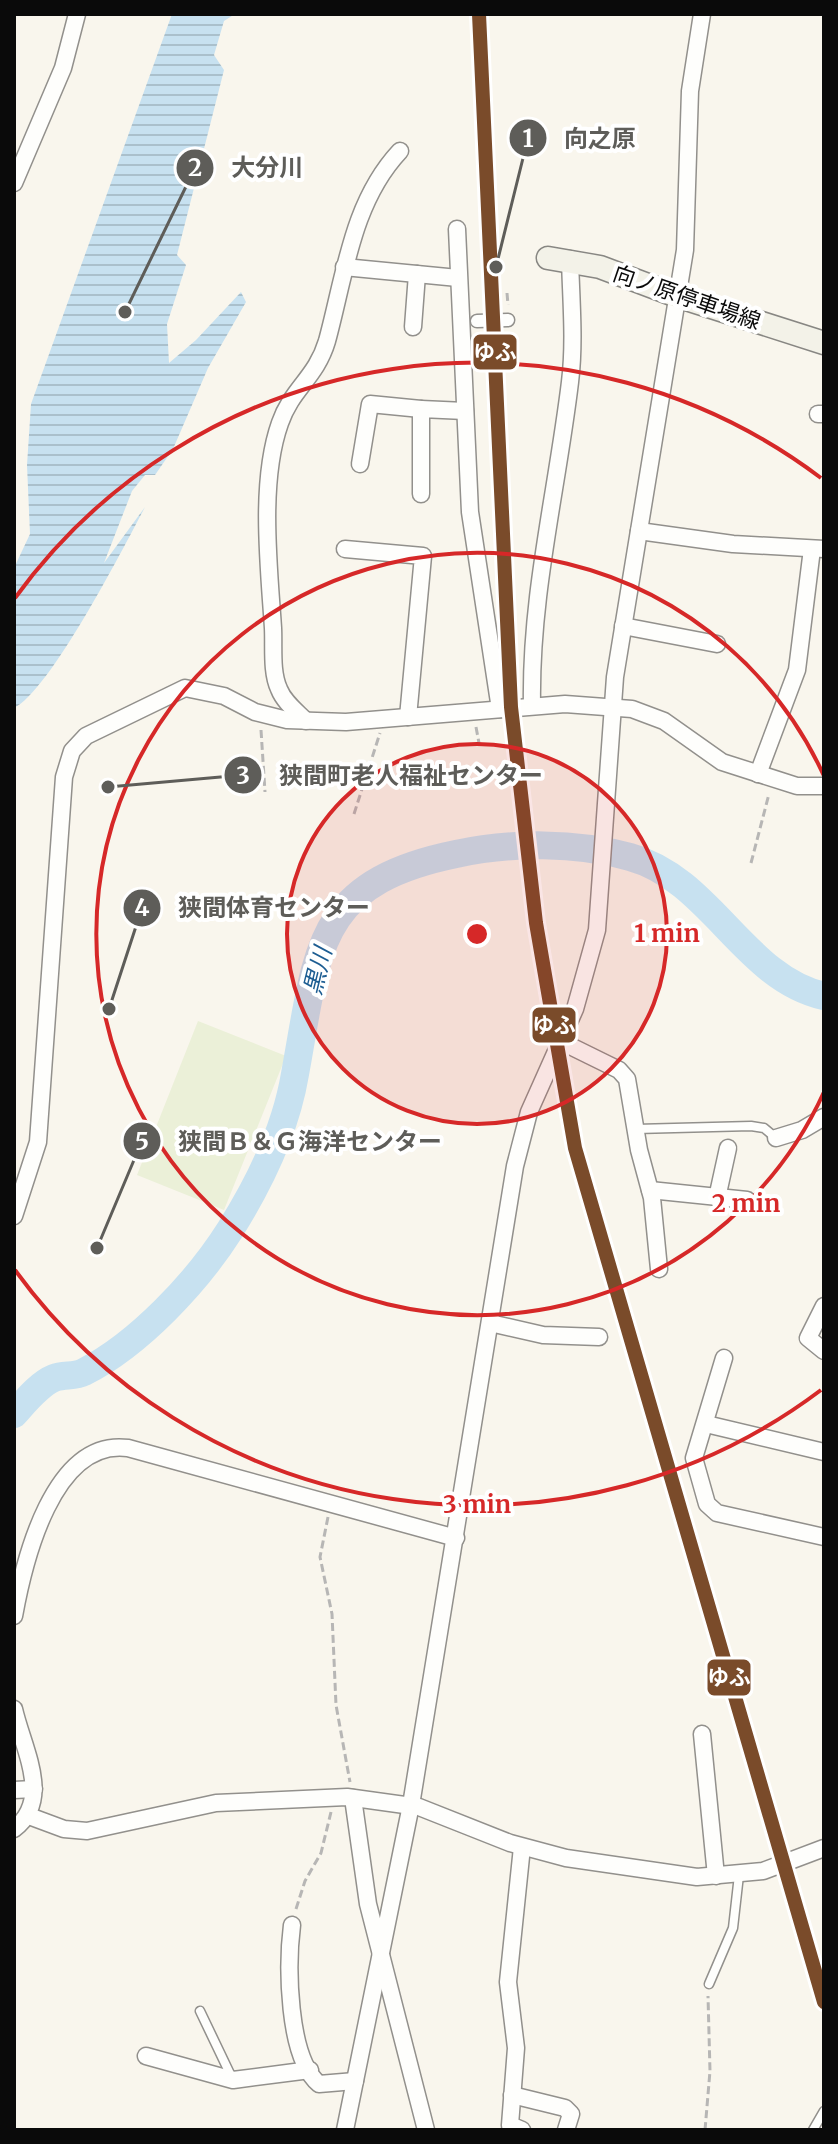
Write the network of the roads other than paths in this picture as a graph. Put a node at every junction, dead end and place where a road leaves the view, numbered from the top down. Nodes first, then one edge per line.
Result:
1 (77, 14) edge
2 (702, 14) edge
3 (400, 151) dead end
4 (18, 162) edge
5 (14, 183) edge
6 (457, 229) dead end
7 (559, 259) joint
8 (344, 267) junction
9 (417, 274) junction
10 (458, 278) junction
11 (677, 296) junction
12 (508, 320) dead end
13 (477, 321) dead end
14 (413, 327) dead end
15 (824, 343) edge
16 (421, 409) junction
17 (465, 411) junction
18 (360, 464) dead end
19 (421, 494) dead end
20 (639, 531) junction
21 (345, 549) dead end
22 (818, 549) edge
23 (623, 626) junction
24 (717, 644) dead end
25 (532, 705) junction
26 (613, 706) junction
27 (500, 709) junction
28 (408, 717) junction
29 (306, 721) junction
30 (758, 774) junction
31 (824, 786) edge
32 (560, 1041) junction
33 (824, 1117) edge
34 (635, 1129) junction
35 (776, 1138) joint
36 (728, 1148) dead end
37 (650, 1190) junction
38 (717, 1198) junction
39 (747, 1200) dead end
40 (14, 1216) edge
41 (659, 1269) dead end
42 (824, 1306) edge
43 (490, 1323) junction
44 (599, 1337) dead end
45 (824, 1351) edge
46 (724, 1358) dead end
47 (706, 1424) junction
48 (824, 1452) edge
49 (824, 1537) edge
50 (456, 1538) junction
51 (20, 1557) edge
52 (14, 1616) edge
53 (15, 1718) edge
54 (702, 1734) dead end
55 (34, 1789) junction
56 (14, 1790) edge
57 (353, 1798) junction
58 (411, 1805) junction
59 (29, 1816) junction
60 (14, 1829) edge
61 (522, 1847) junction
62 (824, 1848) edge
63 (739, 1875) junction
64 (716, 1876) junction
65 (292, 1925) road end
66 (382, 1956) junction
67 (709, 1984) road end
68 (200, 2011) dead end
69 (146, 2056) dead end
70 (310, 2070) junction
71 (233, 2080) junction
72 (355, 2081) junction
73 (512, 2095) junction
74 (824, 2111) edge
75 (345, 2130) edge
76 (426, 2130) edge
77 (522, 2130) edge
78 (566, 2130) edge
79 (813, 2130) edge

1 - 4 street
2 - 11 street
3 - 8 street
4 - 5 street
6 - 10 street
7 - 11 main road, 向ノ原停車場線
7 - 25 street
8 - 9 street
8 - 29 street
9 - 10 street
9 - 14 street
10 - 17 street
11 - 15 main road, 向ノ原停車場線
11 - 20 street
12 - 13 street
16 - 17 street
16 - 18 street
16 - 19 street
17 - 27 street
20 - 22 street
20 - 23 street
21 - 28 street
22 - 30 street
23 - 24 street
23 - 26 street
25 - 26 street
25 - 27 street
26 - 30 street
26 - 32 street
27 - 28 street
28 - 29 street
29 - 40 street
30 - 31 street
32 - 34 street
32 - 43 street
33 - 35 street
34 - 35 lane
34 - 37 street
36 - 38 street
37 - 38 street
37 - 41 street
38 - 39 street
42 - 45 street
43 - 44 street
43 - 50 street
46 - 47 street
47 - 48 street
47 - 49 street
50 - 51 street
50 - 58 street
51 - 52 street
53 - 55 street
54 - 64 street
55 - 56 street
55 - 59 street
57 - 58 street
57 - 59 street
57 - 66 street
58 - 61 street
58 - 66 street
59 - 60 street
61 - 64 street
61 - 73 street
62 - 63 street
63 - 64 street
63 - 67 lane
65 - 70 street
66 - 72 street
66 - 76 street
68 - 71 lane
69 - 71 street
70 - 71 street
70 - 72 street
72 - 75 street
73 - 77 street
73 - 78 street
74 - 79 lane

